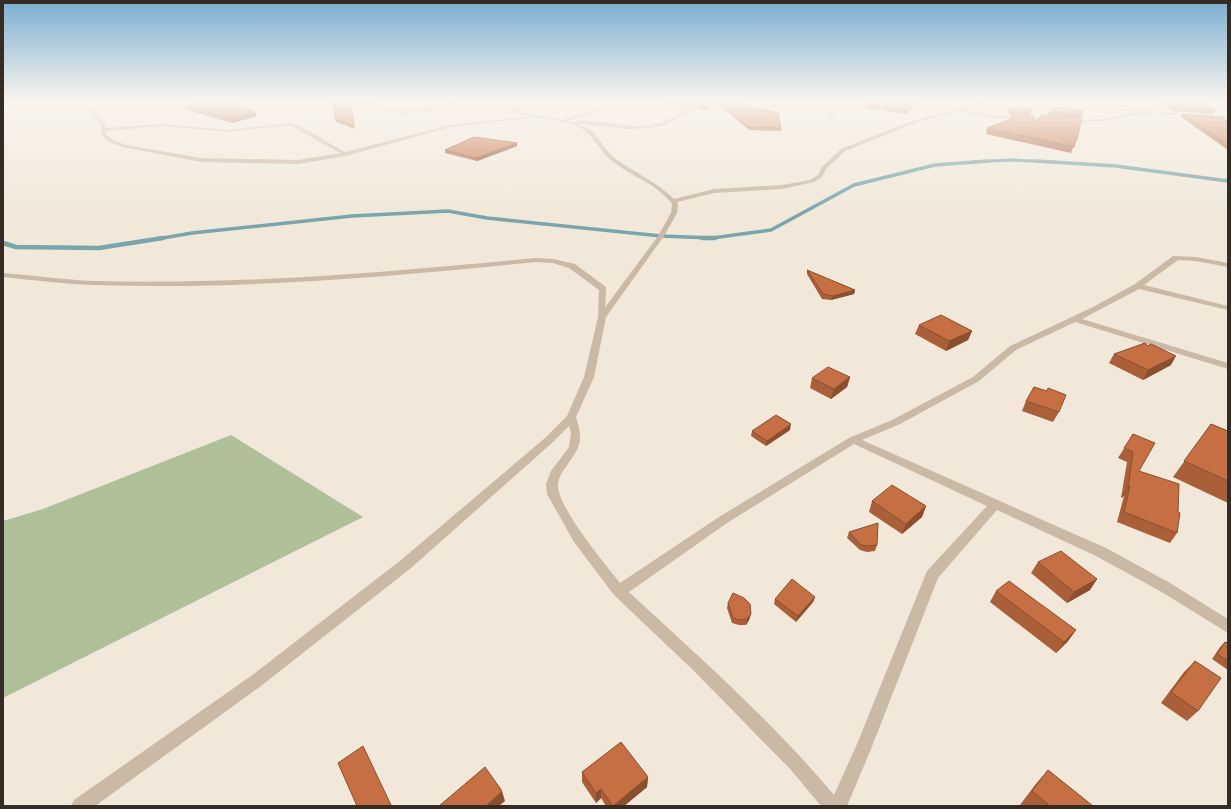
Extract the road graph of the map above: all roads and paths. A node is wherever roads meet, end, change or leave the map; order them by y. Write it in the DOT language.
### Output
graph roads {
  1 [pos="110,140"];
  2 [pos="319,140"];
  3 [pos="399,140"];
  4 [pos="595,140"];
  5 [pos="869,140"];
  6 [pos="346,154"];
  7 [pos="673,201"];
  8 [pos="1228,265"];
  9 [pos="3,275"];
  10 [pos="1138,286"];
  11 [pos="1228,308"];
  12 [pos="602,317"];
  13 [pos="1074,319"];
  14 [pos="1228,366"];
  15 [pos="571,417"];
  16 [pos="853,440"];
  17 [pos="995,505"];
  18 [pos="619,590"];
  19 [pos="1228,627"];
  20 [pos="80,806"];
  21 [pos="832,806"];
  22 [pos="838,806"];
  1 -- 6 [label="street"];
  2 -- 6 [label="street"];
  3 -- 6 [label="street"];
  4 -- 7 [label="street"];
  5 -- 7 [label="street"];
  7 -- 12 [label="street"];
  8 -- 10 [label="street"];
  9 -- 12 [label="street"];
  10 -- 11 [label="street"];
  10 -- 13 [label="street"];
  12 -- 15 [label="street"];
  13 -- 14 [label="street"];
  13 -- 16 [label="street"];
  15 -- 18 [label="street"];
  15 -- 20 [label="street"];
  16 -- 17 [label="street"];
  16 -- 18 [label="street"];
  17 -- 19 [label="street"];
  17 -- 22 [label="street"];
  18 -- 21 [label="street"];
}
